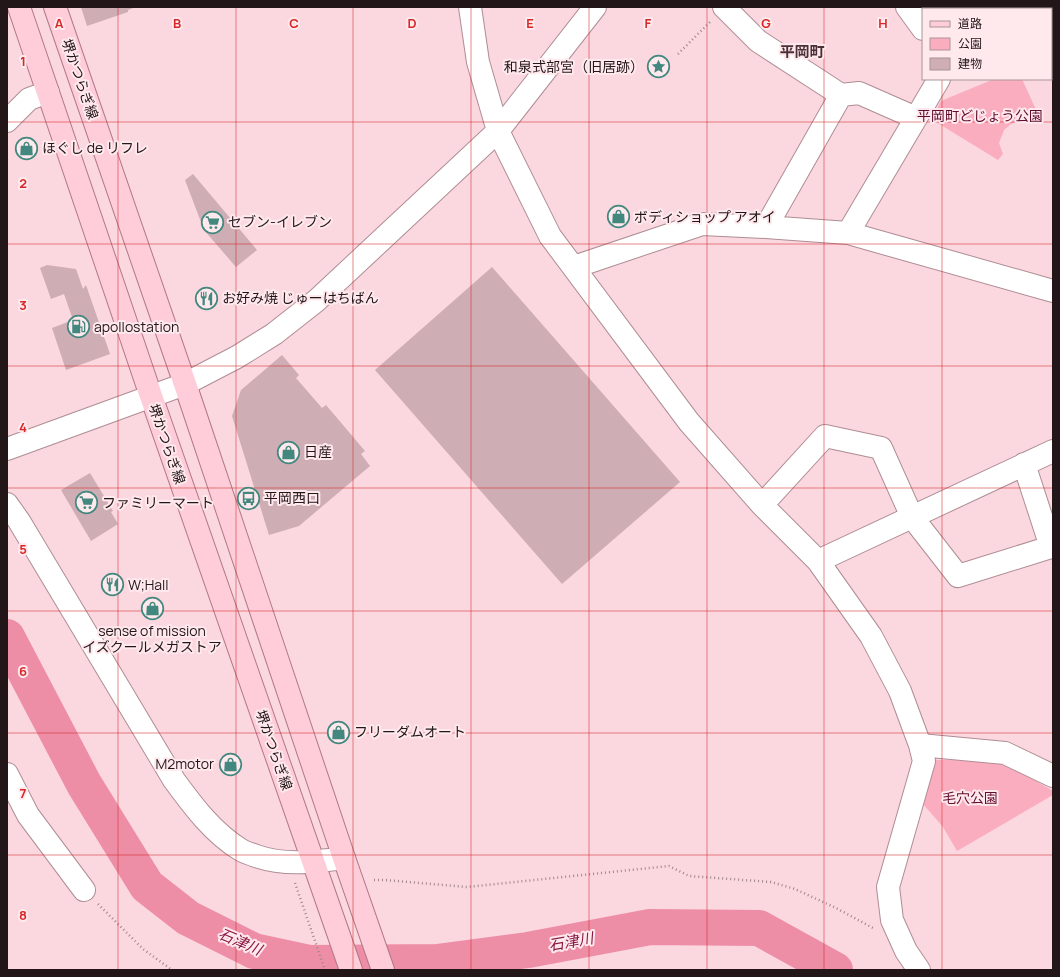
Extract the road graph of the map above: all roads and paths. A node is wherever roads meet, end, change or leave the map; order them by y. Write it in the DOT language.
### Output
graph roads {
  1 [pos="19,7"];
  2 [pos="55,7"];
  3 [pos="470,7"];
  4 [pos="595,7"];
  5 [pos="724,7"];
  6 [pos="907,7"];
  7 [pos="922,28"];
  8 [pos="678,54"];
  9 [pos="938,80"];
  10 [pos="48,92"];
  11 [pos="841,96"];
  12 [pos="916,118"];
  13 [pos="7,121"];
  14 [pos="498,131"];
  15 [pos="766,227"];
  16 [pos="848,233"];
  17 [pos="574,267"];
  18 [pos="1053,291"];
  19 [pos="185,384"];
  20 [pos="151,396"];
  21 [pos="7,449"];
  22 [pos="1053,451"];
  23 [pos="1024,464"];
  24 [pos="7,504"];
  25 [pos="762,505"];
  26 [pos="912,517"];
  27 [pos="818,561"];
  28 [pos="920,745"];
  29 [pos="7,774"];
  30 [pos="1053,776"];
  31 [pos="344,858"];
  32 [pos="316,870"];
  33 [pos="294,879"];
  34 [pos="352,881"];
  35 [pos="84,890"];
  36 [pos="876,934"];
  37 [pos="172,970"];
  38 [pos="325,970"];
  39 [pos="351,970"];
  40 [pos="383,970"];
  41 [pos="919,970"];
  1 -- 10 [label="main road, 堺かつらぎ線"];
  2 -- 19 [label="main road, 堺かつらぎ線"];
  3 -- 14 [label="street"];
  4 -- 14 [label="street"];
  5 -- 8 [label="path"];
  5 -- 11 [label="street"];
  6 -- 7 [label="street"];
  9 -- 12 [label="street"];
  10 -- 13 [label="street"];
  10 -- 20 [label="main road, 堺かつらぎ線"];
  11 -- 12 [label="street"];
  11 -- 15 [label="street"];
  12 -- 16 [label="street"];
  14 -- 17 [label="street"];
  14 -- 19 [label="street"];
  15 -- 16 [label="street"];
  15 -- 17 [label="street"];
  16 -- 18 [label="street"];
  17 -- 25 [label="street"];
  19 -- 20 [label="street"];
  19 -- 31 [label="main road, 堺かつらぎ線"];
  20 -- 21 [label="street"];
  20 -- 32 [label="main road, 堺かつらぎ線"];
  22 -- 23 [label="street"];
  23 -- 26 [label="street"];
  23 -- 26 [label="street"];
  24 -- 32 [label="street"];
  25 -- 26 [label="street"];
  25 -- 27 [label="street"];
  26 -- 27 [label="street"];
  27 -- 28 [label="street"];
  28 -- 30 [label="street"];
  28 -- 41 [label="street"];
  29 -- 35 [label="street"];
  31 -- 32 [label="street"];
  31 -- 34 [label="main road, 堺かつらぎ線"];
  32 -- 39 [label="main road, 堺かつらぎ線"];
  33 -- 38 [label="path"];
  34 -- 36 [label="path"];
  34 -- 40 [label="main road, 堺かつらぎ線"];
  35 -- 37 [label="path"];
}
